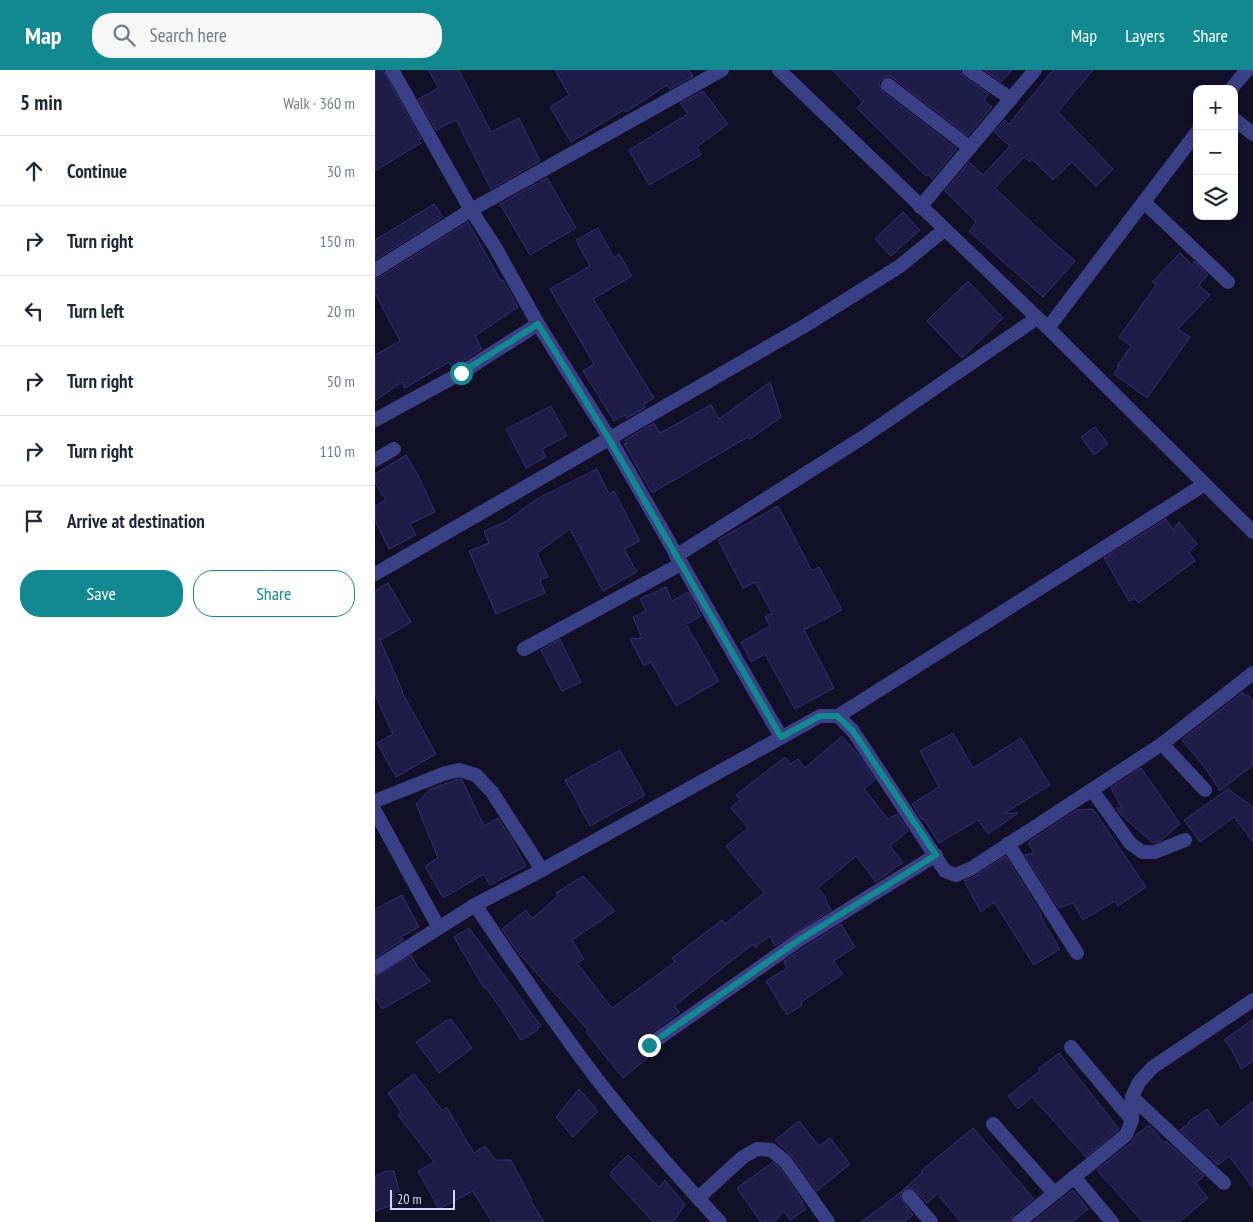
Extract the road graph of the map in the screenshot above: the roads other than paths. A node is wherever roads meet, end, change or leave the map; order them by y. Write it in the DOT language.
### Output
graph roads {
  1 [pos="392,70"];
  2 [pos="722,70"];
  3 [pos="779,70"];
  4 [pos="969,70"];
  5 [pos="1035,70"];
  6 [pos="1247,70"];
  7 [pos="888,85"];
  8 [pos="1234,85"];
  9 [pos="1011,99"];
  10 [pos="1238,122"];
  11 [pos="1253,134"];
  12 [pos="1193,137"];
  13 [pos="969,148"];
  14 [pos="1144,202"];
  15 [pos="920,207"];
  16 [pos="471,210"];
  17 [pos="944,230"];
  18 [pos="375,270"];
  19 [pos="1228,282"];
  20 [pos="1037,318"];
  21 [pos="538,324"];
  22 [pos="1048,328"];
  23 [pos="375,420"];
  24 [pos="609,439"];
  25 [pos="394,449"];
  26 [pos="375,460"];
  27 [pos="1205,484"];
  28 [pos="1253,532"];
  29 [pos="678,560"];
  30 [pos="375,574"];
  31 [pos="524,649"];
  32 [pos="1251,679"];
  33 [pos="837,716"];
  34 [pos="781,737"];
  35 [pos="1162,744"];
  36 [pos="1092,790"];
  37 [pos="1205,790"];
  38 [pos="375,802"];
  39 [pos="375,811"];
  40 [pos="1185,840"];
  41 [pos="1008,844"];
  42 [pos="936,855"];
  43 [pos="542,870"];
  44 [pos="475,905"];
  45 [pos="439,928"];
  46 [pos="1077,954"];
  47 [pos="375,968"];
  48 [pos="1253,1000"];
  49 [pos="649,1045"];
  50 [pos="1071,1047"];
  51 [pos="1132,1097"];
  52 [pos="1132,1120"];
  53 [pos="993,1124"];
  54 [pos="1074,1177"];
  55 [pos="1225,1183"];
  56 [pos="1054,1193"];
  57 [pos="909,1196"];
  58 [pos="698,1198"];
  59 [pos="720,1222"];
  60 [pos="828,1222"];
  61 [pos="931,1222"];
  62 [pos="1019,1222"];
  63 [pos="1112,1222"];
  1 -- 16 [label="street"];
  2 -- 16 [label="street"];
  3 -- 15 [label="street"];
  4 -- 9 [label="street"];
  5 -- 9 [label="street"];
  6 -- 8 [label="street"];
  7 -- 13 [label="street"];
  9 -- 13 [label="street"];
  10 -- 11 [label="street"];
  12 -- 14 [label="street"];
  13 -- 15 [label="street"];
  14 -- 19 [label="street"];
  14 -- 22 [label="street"];
  15 -- 17 [label="street"];
  16 -- 18 [label="street"];
  16 -- 21 [label="street"];
  17 -- 20 [label="street"];
  17 -- 24 [label="street"];
  20 -- 22 [label="street"];
  20 -- 29 [label="street"];
  21 -- 23 [label="street"];
  21 -- 24 [label="street"];
  22 -- 27 [label="street"];
  24 -- 29 [label="street"];
  24 -- 30 [label="street"];
  25 -- 26 [label="street"];
  27 -- 28 [label="street"];
  27 -- 33 [label="street"];
  29 -- 31 [label="street"];
  29 -- 34 [label="street"];
  32 -- 35 [label="street"];
  33 -- 34 [label="street"];
  33 -- 42 [label="street"];
  34 -- 43 [label="street"];
  35 -- 36 [label="street"];
  35 -- 37 [label="street"];
  36 -- 40 [label="street"];
  36 -- 41 [label="street"];
  38 -- 43 [label="street"];
  39 -- 45 [label="street"];
  41 -- 42 [label="street"];
  41 -- 46 [label="street"];
  42 -- 49 [label="street"];
  43 -- 44 [label="street"];
  44 -- 45 [label="street"];
  44 -- 58 [label="street"];
  45 -- 47 [label="street"];
  48 -- 51 [label="street"];
  50 -- 52 [label="street"];
  51 -- 52 [label="street"];
  51 -- 55 [label="street"];
  52 -- 54 [label="street"];
  53 -- 56 [label="street"];
  54 -- 56 [label="street"];
  54 -- 63 [label="street"];
  56 -- 62 [label="street"];
  57 -- 61 [label="street"];
  58 -- 59 [label="street"];
  58 -- 60 [label="street"];
}
